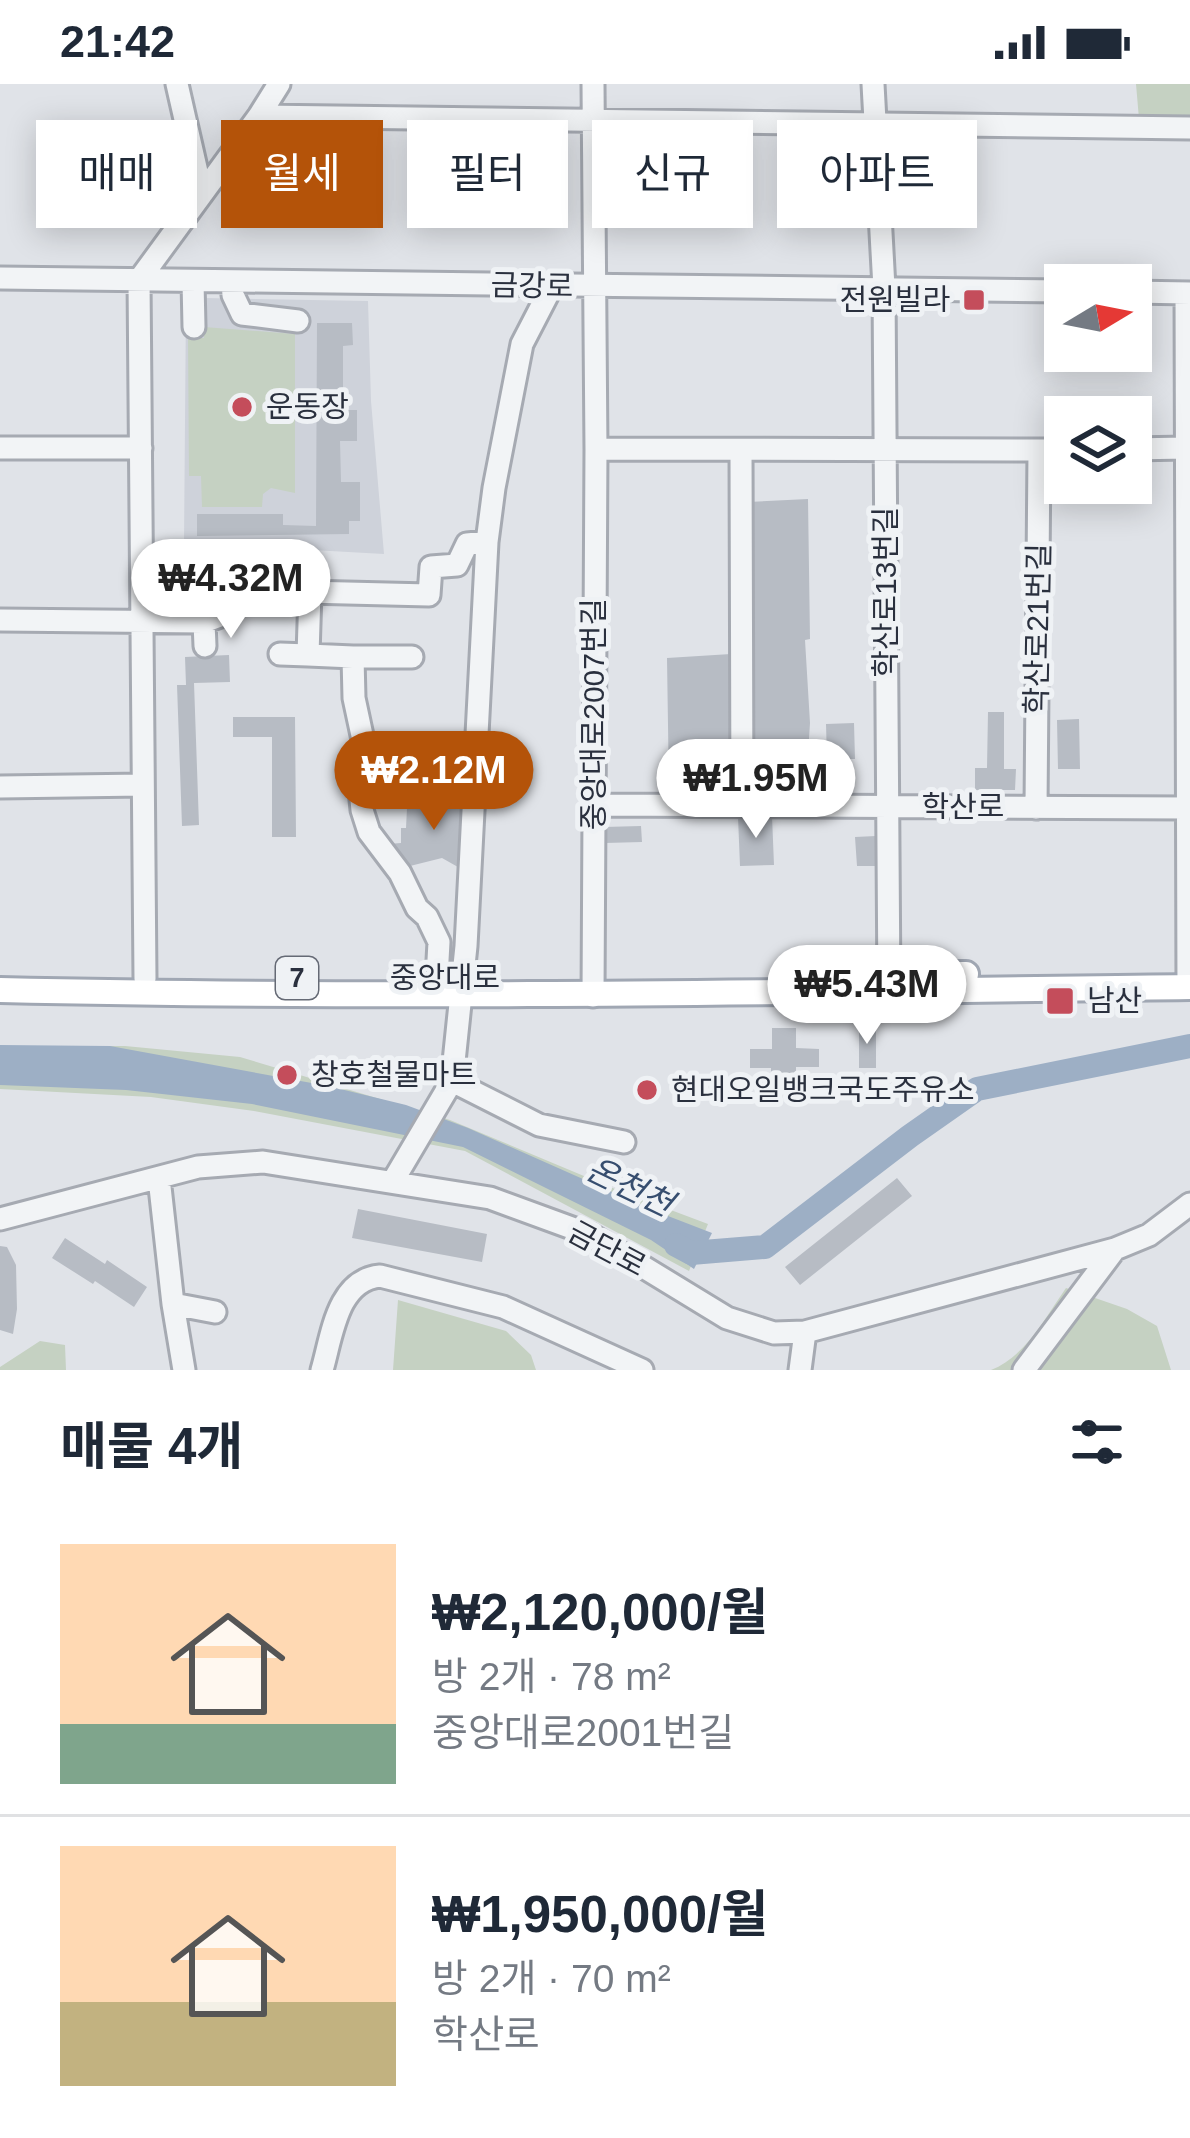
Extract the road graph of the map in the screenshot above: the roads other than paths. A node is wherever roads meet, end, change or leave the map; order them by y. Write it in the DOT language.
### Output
graph roads {
  1 [pos="176,84"];
  2 [pos="279,84"];
  3 [pos="593,84"];
  4 [pos="873,84"];
  5 [pos="259,116"];
  6 [pos="593,119"];
  7 [pos="875,120"];
  8 [pos="777,122"];
  9 [pos="977,125"];
  10 [pos="1190,128"];
  11 [pos="202,194"];
  12 [pos="881,228"];
  13 [pos="0,278"];
  14 [pos="140,280"];
  15 [pos="194,281"];
  16 [pos="232,281"];
  17 [pos="552,286"];
  18 [pos="593,286"];
  19 [pos="884,288"];
  20 [pos="1044,291"];
  21 [pos="1152,292"];
  22 [pos="1188,293"];
  23 [pos="298,321"];
  24 [pos="194,327"];
  25 [pos="0,448"];
  26 [pos="141,448"];
  27 [pos="1186,448"];
  28 [pos="596,449"];
  29 [pos="1152,449"];
  30 [pos="741,450"];
  31 [pos="885,450"];
  32 [pos="1040,451"];
  33 [pos="1044,451"];
  34 [pos="487,542"];
  35 [pos="310,592"];
  36 [pos="0,620"];
  37 [pos="142,622"];
  38 [pos="204,622"];
  39 [pos="1188,630"];
  40 [pos="206,646"];
  41 [pos="280,654"];
  42 [pos="308,655"];
  43 [pos="412,656"];
  44 [pos="353,657"];
  45 [pos="143,785"];
  46 [pos="0,787"];
  47 [pos="594,805"];
  48 [pos="742,806"];
  49 [pos="888,807"];
  50 [pos="1036,808"];
  51 [pos="1188,808"];
  52 [pos="0,976"];
  53 [pos="145,979"];
  54 [pos="1189,981"];
  55 [pos="453,983"];
  56 [pos="890,983"];
  57 [pos="593,987"];
  58 [pos="0,990"];
  59 [pos="452,1081"];
  60 [pos="624,1142"];
  61 [pos="159,1178"];
  62 [pos="393,1181"];
  63 [pos="1190,1204"];
  64 [pos="0,1219"];
  65 [pos="1115,1249"];
  66 [pos="173,1304"];
  67 [pos="215,1312"];
  68 [pos="805,1332"];
  69 [pos="184,1370"];
  70 [pos="322,1370"];
  71 [pos="642,1370"];
  72 [pos="800,1370"];
  73 [pos="1024,1370"];
  1 -- 11 [label="street"];
  2 -- 5 [label="street"];
  3 -- 6 [label="street, 중앙대로2007번길"];
  4 -- 7 [label="street, 학산로13번길"];
  5 -- 6 [label="street"];
  5 -- 11 [label="street"];
  6 -- 8 [label="street"];
  6 -- 18 [label="street, 중앙대로2007번길"];
  9 -- 10 [label="street"];
  11 -- 14 [label="street"];
  12 -- 19 [label="street, 학산로13번길"];
  13 -- 14 [label="street, 금강로"];
  14 -- 15 [label="street, 금강로"];
  14 -- 26 [label="street"];
  15 -- 16 [label="street, 금강로"];
  15 -- 24 [label="street"];
  16 -- 17 [label="street, 금강로"];
  16 -- 23 [label="street"];
  17 -- 18 [label="street, 금강로"];
  17 -- 34 [label="street"];
  18 -- 19 [label="street, 금강로"];
  18 -- 28 [label="street, 중앙대로2007번길"];
  19 -- 20 [label="street, 금강로"];
  19 -- 31 [label="street, 학산로13번길"];
  21 -- 22 [label="street"];
  22 -- 27 [label="street"];
  25 -- 26 [label="street"];
  26 -- 37 [label="street"];
  27 -- 29 [label="street"];
  27 -- 39 [label="street"];
  28 -- 30 [label="street"];
  28 -- 47 [label="street, 중앙대로2007번길"];
  30 -- 31 [label="street"];
  30 -- 48 [label="street"];
  31 -- 32 [label="street"];
  31 -- 49 [label="street, 학산로13번길"];
  32 -- 33 [label="street"];
  32 -- 50 [label="street, 학산로21번길"];
  34 -- 35 [label="street"];
  34 -- 55 [label="street"];
  35 -- 38 [label="street"];
  35 -- 42 [label="street"];
  36 -- 37 [label="street"];
  37 -- 38 [label="street"];
  37 -- 45 [label="street"];
  38 -- 40 [label="street"];
  39 -- 51 [label="street"];
  41 -- 42 [label="street"];
  42 -- 44 [label="street"];
  43 -- 44 [label="street"];
  44 -- 55 [label="street"];
  45 -- 46 [label="street"];
  45 -- 53 [label="street"];
  47 -- 48 [label="street, 학산로"];
  47 -- 57 [label="street, 중앙대로2007번길"];
  48 -- 49 [label="street, 학산로"];
  49 -- 50 [label="street, 학산로"];
  49 -- 56 [label="street"];
  50 -- 51 [label="street, 학산로"];
  51 -- 54 [label="street"];
  52 -- 53 [label="main road, 중앙대로 / 7"];
  53 -- 55 [label="main road, 중앙대로 / 7"];
  54 -- 56 [label="main road, 중앙대로 / 7"];
  55 -- 57 [label="main road, 중앙대로 / 7"];
  55 -- 58 [label="main road, 중앙대로 / 7"];
  55 -- 59 [label="street, 중앙대로"];
  56 -- 57 [label="main road, 중앙대로 / 7"];
  59 -- 60 [label="street"];
  59 -- 62 [label="street"];
  61 -- 62 [label="street, 금단로"];
  61 -- 64 [label="street, 금단로"];
  61 -- 66 [label="street"];
  62 -- 68 [label="street, 금단로"];
  63 -- 65 [label="street, 금단로"];
  65 -- 68 [label="street, 금단로"];
  65 -- 73 [label="street"];
  66 -- 67 [label="street"];
  66 -- 69 [label="street"];
  68 -- 72 [label="street"];
  70 -- 71 [label="street"];
}
